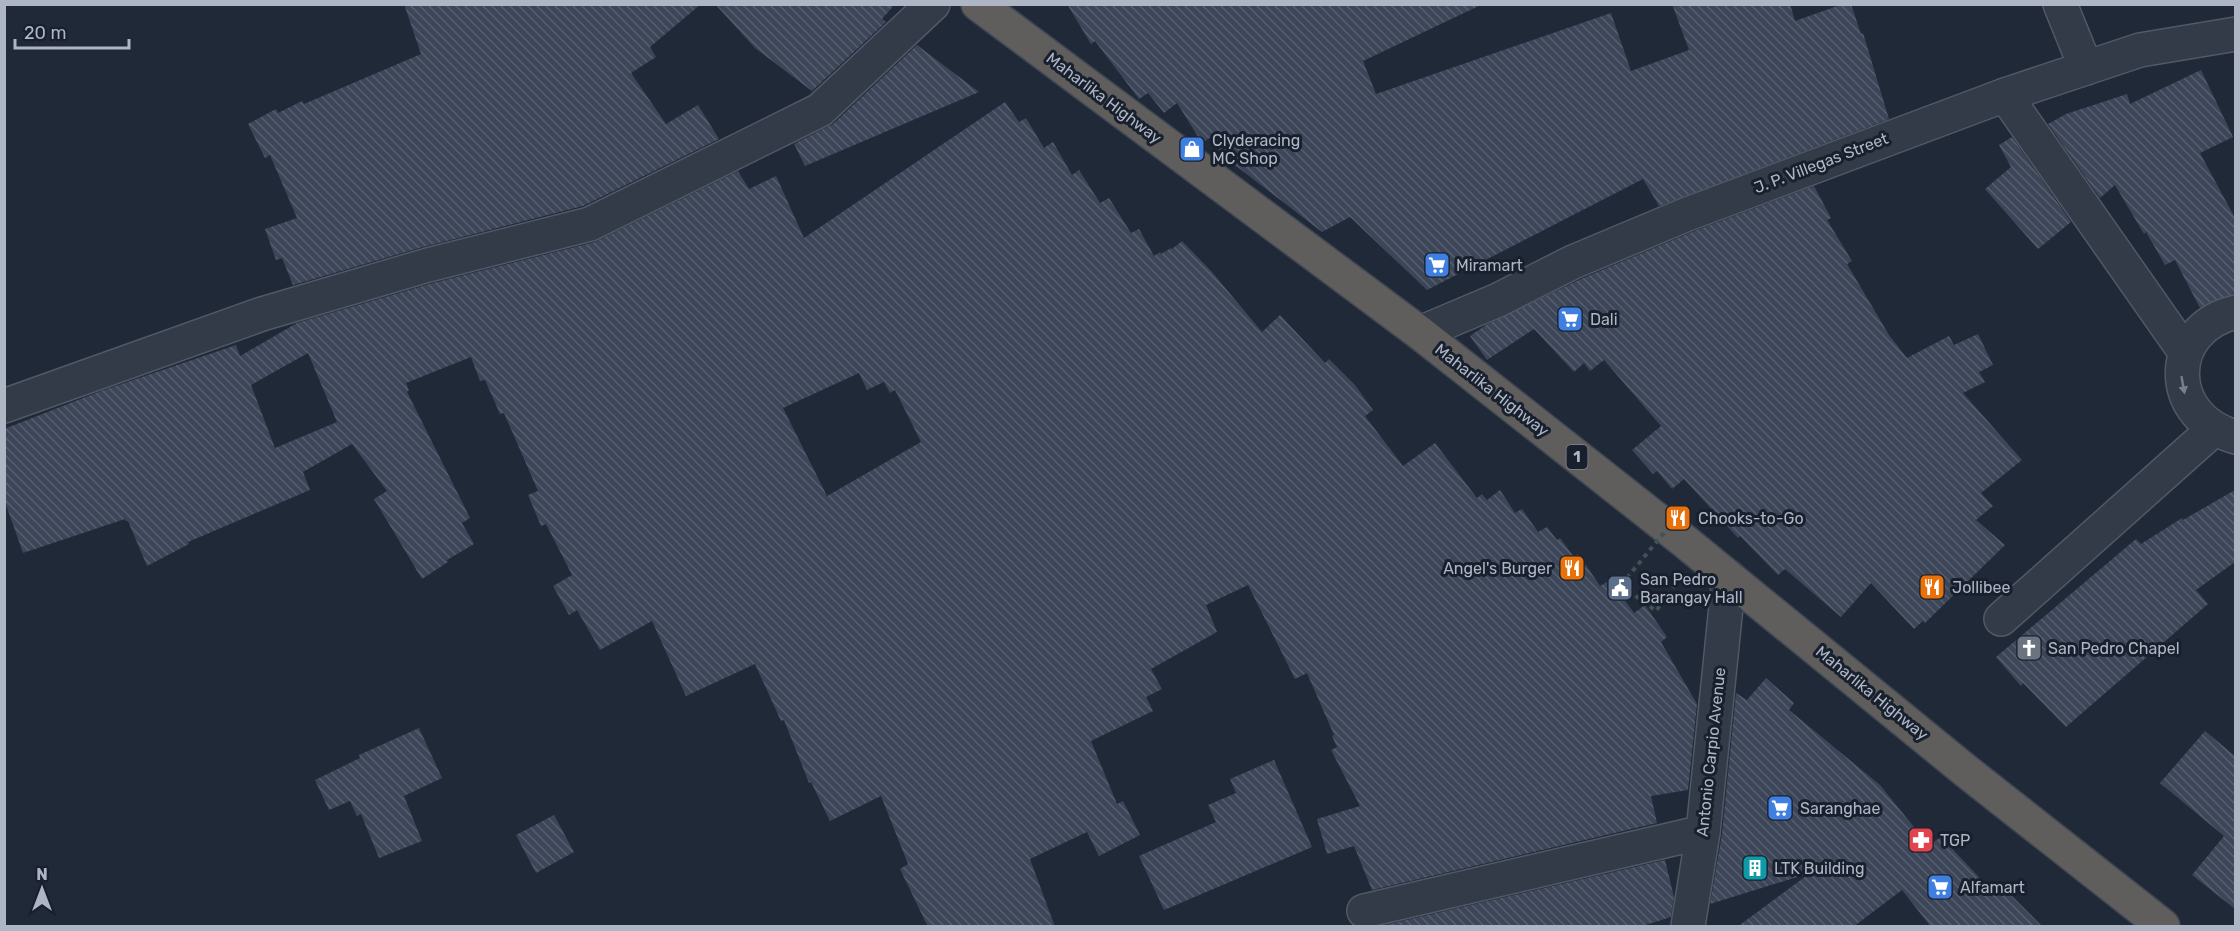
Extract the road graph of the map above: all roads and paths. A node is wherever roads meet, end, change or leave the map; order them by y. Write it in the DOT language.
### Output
graph roads {
  1 [pos="933,4"];
  2 [pos="978,4"];
  3 [pos="2060,4"];
  4 [pos="2235,34"];
  5 [pos="2086,68"];
  6 [pos="2005,95"];
  7 [pos="2235,312"];
  8 [pos="1420,333"];
  9 [pos="2185,352"];
  10 [pos="4,406"];
  11 [pos="2225,433"];
  12 [pos="1682,511"];
  13 [pos="1729,577"];
  14 [pos="1656,611"];
  15 [pos="2001,619"];
  16 [pos="1703,832"];
  17 [pos="1364,911"];
  18 [pos="1688,927"];
  19 [pos="2163,927"];
  1 -- 10 [label="street"];
  2 -- 8 [label="highway, Maharlika Highway / 1"];
  3 -- 5 [label="street"];
  4 -- 5 [label="street, J. P. Villegas Street"];
  5 -- 6 [label="street, J. P. Villegas Street"];
  6 -- 8 [label="street, J. P. Villegas Street"];
  6 -- 9 [label="street"];
  7 -- 9 [label="street"];
  8 -- 13 [label="highway, Maharlika Highway / 1"];
  9 -- 11 [label="street, one-way"];
  11 -- 15 [label="street"];
  12 -- 14 [label="path, bridge"];
  13 -- 16 [label="street, Antonio Carpio Avenue"];
  13 -- 19 [label="highway, Maharlika Highway / 1"];
  16 -- 17 [label="street"];
  16 -- 18 [label="street, Antonio Carpio Avenue"];
}
